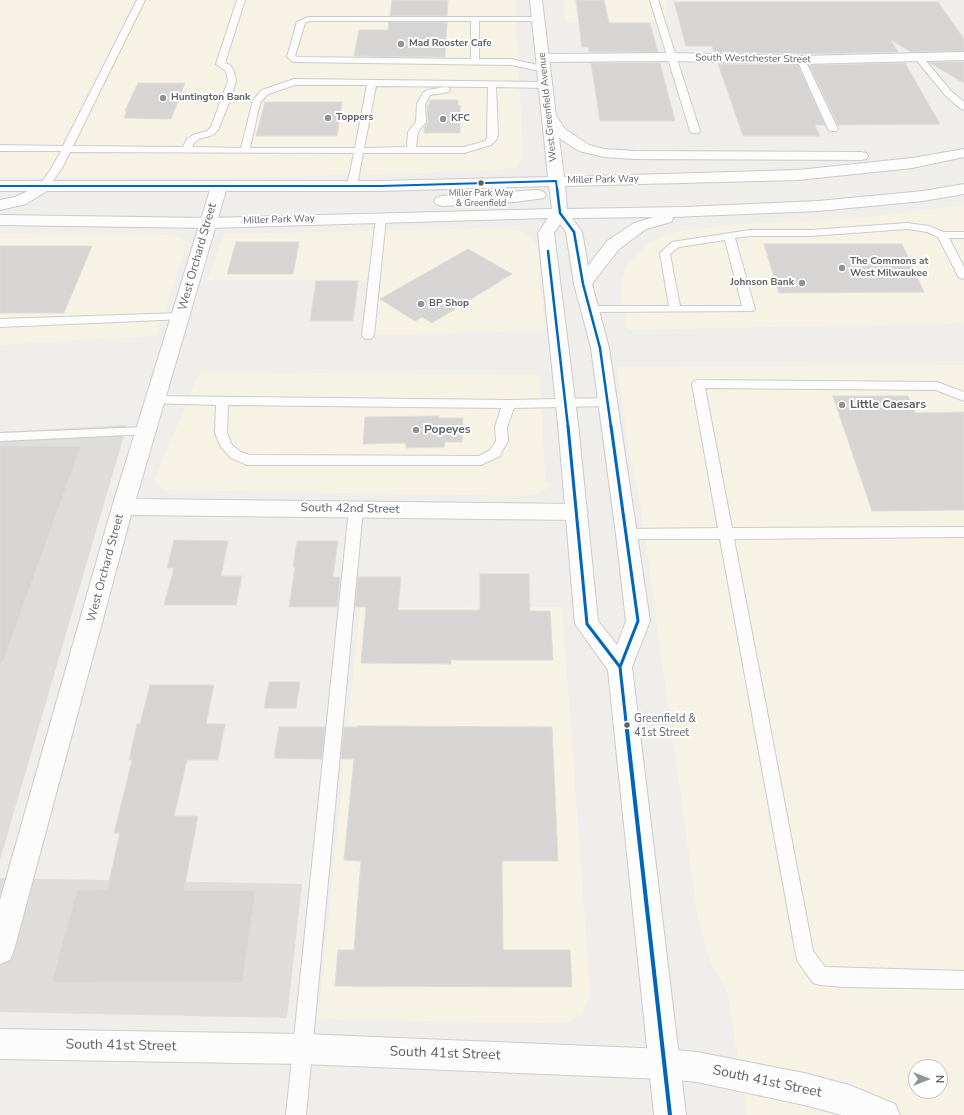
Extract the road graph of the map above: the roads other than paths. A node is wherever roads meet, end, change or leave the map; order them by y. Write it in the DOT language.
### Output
graph roads {
  1 [pos="141,0"];
  2 [pos="241,0"];
  3 [pos="536,0"];
  4 [pos="654,0"];
  5 [pos="537,19"];
  6 [pos="475,20"];
  7 [pos="964,56"];
  8 [pos="671,57"];
  9 [pos="918,57"];
  10 [pos="801,60"];
  11 [pos="475,62"];
  12 [pos="543,63"];
  13 [pos="372,83"];
  14 [pos="546,85"];
  15 [pos="492,87"];
  16 [pos="964,108"];
  17 [pos="550,117"];
  18 [pos="833,129"];
  19 [pos="695,131"];
  20 [pos="0,148"];
  21 [pos="66,149"];
  22 [pos="186,150"];
  23 [pos="245,150"];
  24 [pos="358,151"];
  25 [pos="411,151"];
  26 [pos="964,153"];
  27 [pos="556,181"];
  28 [pos="0,186"];
  29 [pos="44,186"];
  30 [pos="352,186"];
  31 [pos="219,187"];
  32 [pos="964,189"];
  33 [pos="0,205"];
  34 [pos="685,212"];
  35 [pos="560,213"];
  36 [pos="381,218"];
  37 [pos="0,220"];
  38 [pos="281,220"];
  39 [pos="209,223"];
  40 [pos="942,235"];
  41 [pos="964,235"];
  42 [pos="729,236"];
  43 [pos="964,276"];
  44 [pos="583,284"];
  45 [pos="590,309"];
  46 [pos="675,310"];
  47 [pos="181,317"];
  48 [pos="0,323"];
  49 [pos="368,335"];
  50 [pos="964,397"];
  51 [pos="155,400"];
  52 [pos="222,401"];
  53 [pos="608,402"];
  54 [pos="566,403"];
  55 [pos="509,404"];
  56 [pos="146,431"];
  57 [pos="0,437"];
  58 [pos="123,507"];
  59 [pos="356,509"];
  60 [pos="577,512"];
  61 [pos="964,532"];
  62 [pos="726,533"];
  63 [pos="627,534"];
  64 [pos="620,667"];
  65 [pos="0,950"];
  66 [pos="964,980"];
  67 [pos="0,1044"];
  68 [pos="303,1049"];
  69 [pos="664,1064"];
  70 [pos="296,1115"];
  71 [pos="670,1115"];
  72 [pos="884,1115"];
  1 -- 21 [label="lane"];
  2 -- 22 [label="lane"];
  3 -- 5 [label="main road, West Greenfield Avenue"];
  4 -- 8 [label="lane"];
  5 -- 6 [label="lane"];
  5 -- 12 [label="main road, West Greenfield Avenue"];
  6 -- 11 [label="lane"];
  6 -- 11 [label="lane"];
  7 -- 9 [label="main road, South Westchester Street"];
  8 -- 10 [label="main road, South Westchester Street"];
  8 -- 12 [label="main road, South Westchester Street"];
  8 -- 19 [label="lane"];
  9 -- 10 [label="main road, South Westchester Street"];
  9 -- 16 [label="lane"];
  10 -- 18 [label="lane"];
  11 -- 12 [label="lane"];
  12 -- 14 [label="main road, West Greenfield Avenue"];
  13 -- 15 [label="lane"];
  13 -- 23 [label="lane"];
  13 -- 24 [label="lane"];
  14 -- 15 [label="lane"];
  14 -- 17 [label="main road, West Greenfield Avenue"];
  15 -- 25 [label="lane"];
  15 -- 25 [label="lane"];
  17 -- 26 [label="main road"];
  17 -- 27 [label="main road, West Greenfield Avenue"];
  20 -- 21 [label="lane"];
  21 -- 22 [label="lane"];
  21 -- 29 [label="lane"];
  22 -- 23 [label="lane"];
  23 -- 24 [label="lane"];
  24 -- 25 [label="lane"];
  24 -- 30 [label="lane"];
  26 -- 27 [label="main road, Miller Park Way"];
  27 -- 30 [label="main road, Miller Park Way"];
  27 -- 35 [label="main road, West Greenfield Avenue"];
  27 -- 38 [label="main road"];
  28 -- 29 [label="main road, Miller Park Way"];
  29 -- 31 [label="main road, Miller Park Way"];
  29 -- 33 [label="main road"];
  30 -- 31 [label="main road, Miller Park Way"];
  31 -- 39 [label="main road, West Orchard Street"];
  32 -- 34 [label="main road, Miller Park Way"];
  34 -- 35 [label="main road, Miller Park Way"];
  34 -- 44 [label="main road"];
  35 -- 36 [label="main road, Miller Park Way"];
  35 -- 44 [label="main road, West Greenfield Avenue"];
  35 -- 54 [label="main road"];
  36 -- 38 [label="main road, Miller Park Way"];
  36 -- 49 [label="lane"];
  37 -- 39 [label="main road, Miller Park Way"];
  38 -- 39 [label="main road, Miller Park Way"];
  39 -- 47 [label="main road, West Orchard Street"];
  40 -- 41 [label="lane"];
  40 -- 42 [label="lane"];
  40 -- 43 [label="lane"];
  42 -- 46 [label="lane"];
  42 -- 46 [label="lane"];
  44 -- 45 [label="main road, West Greenfield Avenue"];
  45 -- 46 [label="lane"];
  45 -- 53 [label="main road, West Greenfield Avenue"];
  47 -- 48 [label="lane"];
  47 -- 51 [label="main road, West Orchard Street"];
  50 -- 62 [label="lane"];
  51 -- 52 [label="lane"];
  51 -- 56 [label="main road, West Orchard Street"];
  52 -- 55 [label="lane"];
  52 -- 55 [label="lane"];
  53 -- 54 [label="lane"];
  53 -- 63 [label="main road, West Greenfield Avenue"];
  54 -- 55 [label="lane"];
  54 -- 60 [label="main road"];
  56 -- 57 [label="lane"];
  56 -- 58 [label="main road, West Orchard Street"];
  58 -- 59 [label="main road, South 42nd Street"];
  58 -- 65 [label="main road, West Orchard Street"];
  59 -- 60 [label="main road, South 42nd Street"];
  59 -- 68 [label="lane"];
  60 -- 64 [label="main road"];
  61 -- 62 [label="lane"];
  62 -- 63 [label="lane"];
  62 -- 66 [label="lane"];
  63 -- 64 [label="main road, West Greenfield Avenue"];
  64 -- 69 [label="main road, West Greenfield Avenue"];
  67 -- 68 [label="main road, South 41st Street"];
  68 -- 69 [label="main road, South 41st Street"];
  68 -- 70 [label="lane"];
  69 -- 71 [label="main road, West Greenfield Avenue"];
  69 -- 72 [label="main road, South 41st Street"];
}
